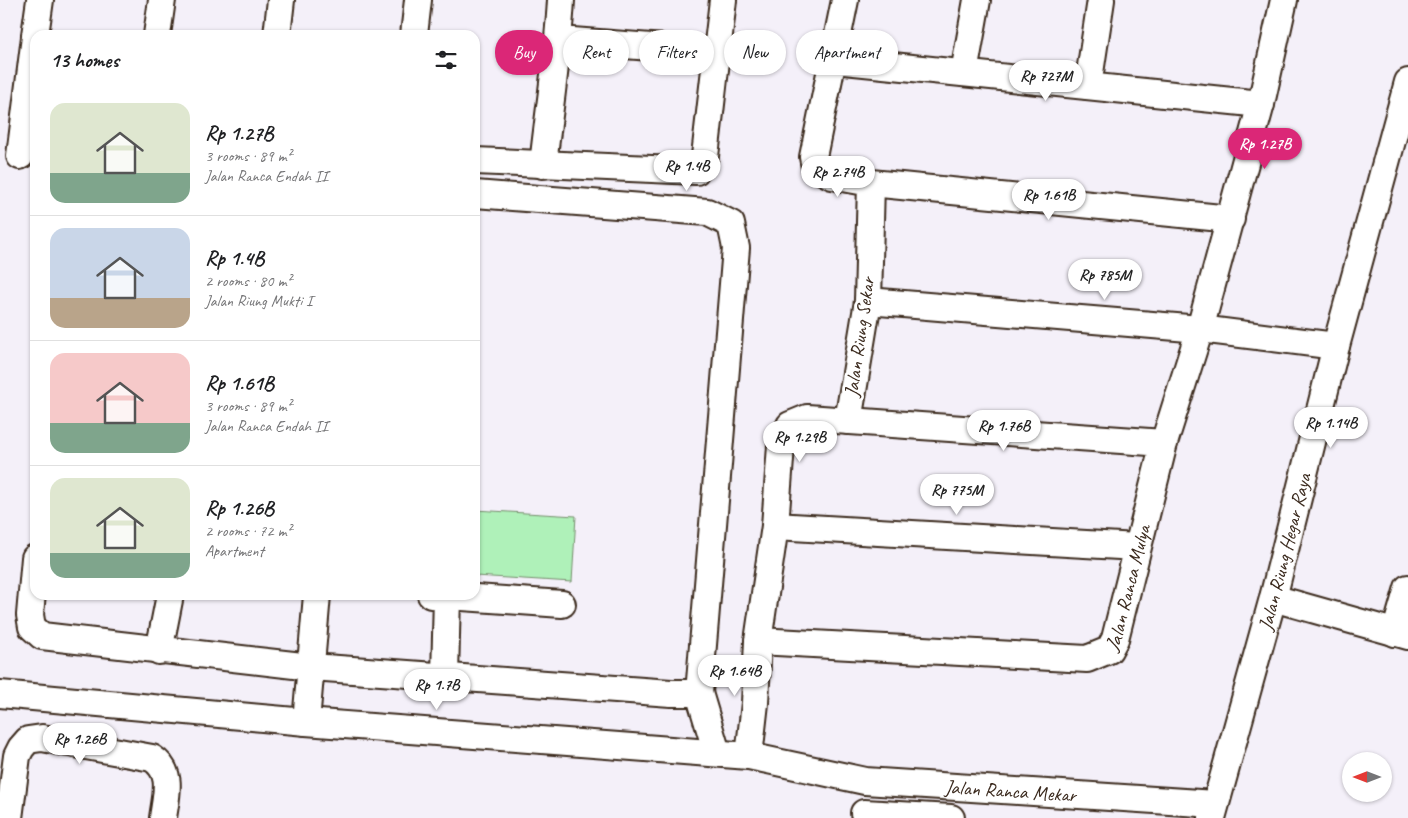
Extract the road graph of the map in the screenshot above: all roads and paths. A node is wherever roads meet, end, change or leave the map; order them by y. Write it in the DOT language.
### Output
graph roads {
  1 [pos="40,0"];
  2 [pos="162,0"];
  3 [pos="281,0"];
  4 [pos="418,0"];
  5 [pos="561,0"];
  6 [pos="723,0"];
  7 [pos="846,0"];
  8 [pos="977,0"];
  9 [pos="1101,0"];
  10 [pos="1284,0"];
  11 [pos="36,30"];
  12 [pos="158,30"];
  13 [pos="278,30"];
  14 [pos="415,30"];
  15 [pos="840,30"];
  16 [pos="559,40"];
  17 [pos="717,52"];
  18 [pos="898,66"];
  19 [pos="30,71"];
  20 [pos="964,73"];
  21 [pos="832,75"];
  22 [pos="1408,82"];
  23 [pos="1088,86"];
  24 [pos="1262,104"];
  25 [pos="18,156"];
  26 [pos="480,160"];
  27 [pos="543,165"];
  28 [pos="871,183"];
  29 [pos="480,194"];
  30 [pos="1230,218"];
  31 [pos="868,301"];
  32 [pos="1200,329"];
  33 [pos="1336,346"];
  34 [pos="848,420"];
  35 [pos="1164,443"];
  36 [pos="775,526"];
  37 [pos="1137,547"];
  38 [pos="1408,588"];
  39 [pos="1273,598"];
  40 [pos="480,599"];
  41 [pos="31,600"];
  42 [pos="169,600"];
  43 [pos="317,600"];
  44 [pos="439,600"];
  45 [pos="562,604"];
  46 [pos="1402,634"];
  47 [pos="758,641"];
  48 [pos="159,650"];
  49 [pos="311,667"];
  50 [pos="445,676"];
  51 [pos="699,693"];
  52 [pos="0,694"];
  53 [pos="306,722"];
  54 [pos="717,753"];
  55 [pos="749,756"];
  56 [pos="865,781"];
  57 [pos="1214,811"];
  58 [pos="864,815"];
  59 [pos="9,818"];
  60 [pos="163,818"];
  61 [pos="951,818"];
  1 -- 11 [label="street"];
  2 -- 12 [label="street"];
  3 -- 13 [label="street"];
  4 -- 14 [label="street"];
  5 -- 16 [label="street"];
  6 -- 17 [label="street"];
  7 -- 15 [label="street"];
  8 -- 20 [label="street"];
  9 -- 23 [label="street"];
  10 -- 24 [label="street, Jalan Ranca Mulya"];
  16 -- 17 [label="street"];
  16 -- 27 [label="street"];
  17 -- 27 [label="street"];
  18 -- 20 [label="street"];
  19 -- 25 [label="street"];
  20 -- 23 [label="street"];
  21 -- 28 [label="street"];
  22 -- 33 [label="street, Jalan Riung Hegar Raya"];
  23 -- 24 [label="street"];
  24 -- 30 [label="street, Jalan Ranca Mulya"];
  26 -- 27 [label="street"];
  28 -- 30 [label="street"];
  28 -- 31 [label="street, Jalan Riung Sekar"];
  29 -- 51 [label="street"];
  30 -- 32 [label="street, Jalan Ranca Mulya"];
  31 -- 32 [label="street"];
  31 -- 34 [label="street, Jalan Riung Sekar"];
  32 -- 33 [label="street"];
  32 -- 35 [label="street, Jalan Ranca Mulya"];
  33 -- 39 [label="street, Jalan Riung Hegar Raya"];
  34 -- 35 [label="street"];
  34 -- 36 [label="street"];
  35 -- 37 [label="street, Jalan Ranca Mulya"];
  36 -- 37 [label="street"];
  36 -- 47 [label="street"];
  37 -- 47 [label="street, Jalan Ranca Mulya"];
  38 -- 46 [label="street"];
  39 -- 46 [label="street"];
  39 -- 57 [label="street, Jalan Riung Hegar Raya"];
  40 -- 45 [label="street"];
  41 -- 48 [label="street"];
  42 -- 48 [label="street"];
  43 -- 49 [label="street"];
  44 -- 50 [label="street"];
  47 -- 55 [label="street"];
  48 -- 49 [label="street"];
  49 -- 50 [label="street"];
  49 -- 53 [label="street"];
  50 -- 51 [label="street"];
  51 -- 54 [label="street"];
  52 -- 53 [label="street, Jalan Ranca Mekar"];
  53 -- 54 [label="street, Jalan Ranca Mekar"];
  54 -- 55 [label="street, Jalan Ranca Mekar"];
  55 -- 56 [label="street, Jalan Ranca Mekar"];
  56 -- 57 [label="street, Jalan Ranca Mekar"];
  56 -- 58 [label="street"];
  58 -- 61 [label="street"];
  59 -- 60 [label="street"];
}
